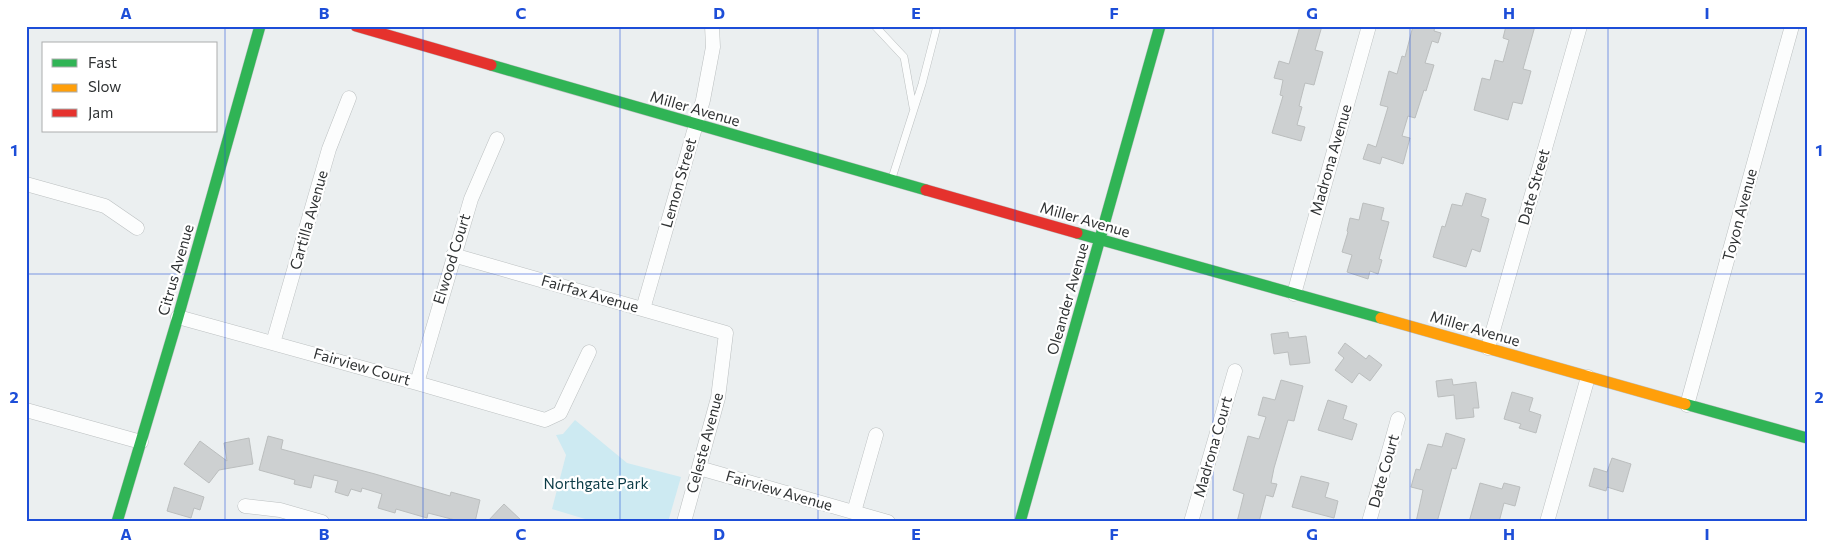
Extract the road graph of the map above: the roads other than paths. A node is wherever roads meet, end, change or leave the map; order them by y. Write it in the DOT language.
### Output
graph roads {
  1 [pos="260,26"];
  2 [pos="356,26"];
  3 [pos="712,26"];
  4 [pos="875,26"];
  5 [pos="937,26"];
  6 [pos="1160,26"];
  7 [pos="1369,26"];
  8 [pos="1580,26"];
  9 [pos="1792,26"];
  10 [pos="349,98"];
  11 [pos="914,110"];
  12 [pos="696,125"];
  13 [pos="497,139"];
  14 [pos="891,181"];
  15 [pos="26,184"];
  16 [pos="137,228"];
  17 [pos="1100,240"];
  18 [pos="453,255"];
  19 [pos="1294,294"];
  20 [pos="643,308"];
  21 [pos="178,317"];
  22 [pos="726,333"];
  23 [pos="273,343"];
  24 [pos="1488,348"];
  25 [pos="589,352"];
  26 [pos="1235,372"];
  27 [pos="1588,377"];
  28 [pos="417,383"];
  29 [pos="1688,405"];
  30 [pos="26,410"];
  31 [pos="1398,419"];
  32 [pos="876,435"];
  33 [pos="1807,438"];
  34 [pos="141,442"];
  35 [pos="699,468"];
  36 [pos="245,506"];
  37 [pos="854,512"];
  38 [pos="117,522"];
  39 [pos="322,522"];
  40 [pos="684,522"];
  41 [pos="888,522"];
  42 [pos="1020,522"];
  43 [pos="1191,522"];
  44 [pos="1369,522"];
  45 [pos="1547,522"];
  1 -- 21 [label="street, Citrus Avenue"];
  2 -- 12 [label="street, Miller Avenue"];
  3 -- 12 [label="street, Lemon Street"];
  4 -- 11 [label="lane"];
  5 -- 11 [label="lane"];
  6 -- 17 [label="street, Oleander Avenue"];
  7 -- 19 [label="street, Madrona Avenue"];
  8 -- 24 [label="street, Date Street"];
  9 -- 29 [label="street, Toyon Avenue"];
  10 -- 23 [label="street, Cartilla Avenue"];
  11 -- 14 [label="lane"];
  12 -- 14 [label="street, Miller Avenue"];
  12 -- 20 [label="street, Lemon Street"];
  13 -- 18 [label="street, Elwood Court"];
  14 -- 17 [label="street, Miller Avenue"];
  15 -- 16 [label="street"];
  17 -- 19 [label="street, Miller Avenue"];
  17 -- 42 [label="street, Oleander Avenue"];
  18 -- 20 [label="street, Fairfax Avenue"];
  18 -- 28 [label="street, Elwood Court"];
  19 -- 24 [label="street, Miller Avenue"];
  20 -- 22 [label="street, Fairfax Avenue"];
  21 -- 23 [label="street, Fairview Court"];
  21 -- 34 [label="street, Citrus Avenue"];
  22 -- 35 [label="street, Celeste Avenue"];
  23 -- 28 [label="street, Fairview Court"];
  24 -- 27 [label="street, Miller Avenue"];
  25 -- 28 [label="street, Fairview Court"];
  26 -- 43 [label="street, Madrona Court"];
  27 -- 29 [label="street, Miller Avenue"];
  27 -- 45 [label="street"];
  29 -- 33 [label="street, Miller Avenue"];
  30 -- 34 [label="street"];
  31 -- 44 [label="street, Date Court"];
  32 -- 37 [label="street"];
  34 -- 38 [label="street, Citrus Avenue"];
  35 -- 37 [label="street, Fairview Avenue"];
  35 -- 40 [label="street, Celeste Avenue"];
  36 -- 39 [label="street"];
  37 -- 41 [label="street, Fairview Avenue"];
}
